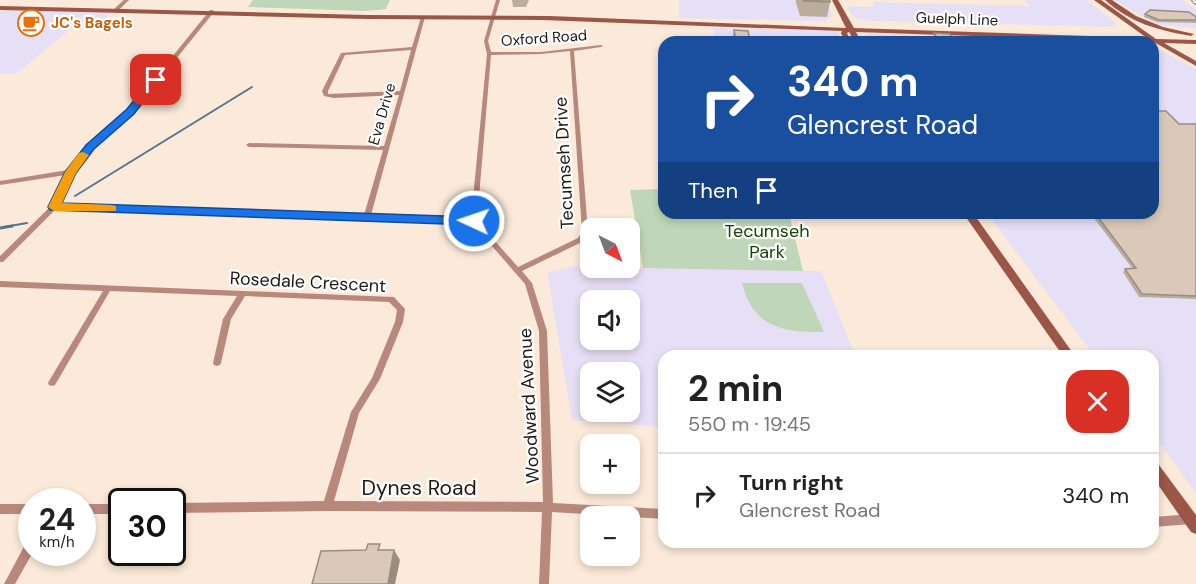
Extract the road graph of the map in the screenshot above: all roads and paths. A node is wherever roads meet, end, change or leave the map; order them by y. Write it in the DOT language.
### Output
graph roads {
  1 [pos="127,0"];
  2 [pos="498,0"];
  3 [pos="836,0"];
  4 [pos="1097,0"];
  5 [pos="1108,0"];
  6 [pos="0,6"];
  7 [pos="117,9"];
  8 [pos="212,11"];
  9 [pos="1120,17"];
  10 [pos="423,18"];
  11 [pos="491,18"];
  12 [pos="1135,18"];
  13 [pos="848,27"];
  14 [pos="1122,28"];
  15 [pos="1144,33"];
  16 [pos="1194,34"];
  17 [pos="845,36"];
  18 [pos="854,36"];
  19 [pos="1046,36"];
  20 [pos="1150,36"];
  21 [pos="1152,36"];
  22 [pos="1159,38"];
  23 [pos="1159,39"];
  24 [pos="1167,40"];
  25 [pos="1159,42"];
  26 [pos="1196,42"];
  27 [pos="601,46"];
  28 [pos="415,48"];
  29 [pos="573,50"];
  30 [pos="489,54"];
  31 [pos="1196,57"];
  32 [pos="1196,64"];
  33 [pos="400,93"];
  34 [pos="249,145"];
  35 [pos="385,147"];
  36 [pos="70,172"];
  37 [pos="0,183"];
  38 [pos="54,207"];
  39 [pos="367,218"];
  40 [pos="972,219"];
  41 [pos="474,221"];
  42 [pos="0,260"];
  43 [pos="517,270"];
  44 [pos="0,284"];
  45 [pos="108,288"];
  46 [pos="243,293"];
  47 [pos="1066,350"];
  48 [pos="217,363"];
  49 [pos="52,383"];
  50 [pos="1159,476"];
  51 [pos="328,506"];
  52 [pos="548,507"];
  53 [pos="186,508"];
  54 [pos="0,509"];
  55 [pos="18,509"];
  56 [pos="658,514"];
  57 [pos="1159,522"];
  58 [pos="1193,523"];
  59 [pos="19,566"];
  60 [pos="9,584"];
  61 [pos="544,584"];
  1 -- 7 [label="street"];
  2 -- 11 [label="street"];
  3 -- 13 [label="main road"];
  4 -- 9 [label="main road"];
  5 -- 12 [label="main road"];
  6 -- 7 [label="main road, Guelph Line"];
  7 -- 8 [label="main road, Guelph Line"];
  8 -- 10 [label="main road, Guelph Line"];
  8 -- 36 [label="street"];
  9 -- 14 [label="main road"];
  9 -- 15 [label="main road"];
  10 -- 11 [label="main road, Guelph Line"];
  10 -- 28 [label="street, Eva Drive"];
  11 -- 13 [label="main road, Guelph Line"];
  11 -- 30 [label="street"];
  12 -- 16 [label="main road"];
  12 -- 21 [label="main road"];
  13 -- 15 [label="main road, Guelph Line"];
  13 -- 17 [label="main road"];
  13 -- 18 [label="main road"];
  13 -- 19 [label="main road, Guelph Line"];
  15 -- 20 [label="main road"];
  16 -- 22 [label="main road, Guelph Line"];
  23 -- 24 [label="main road, Guelph Line"];
  24 -- 26 [label="main road, Guelph Line"];
  24 -- 31 [label="main road"];
  25 -- 32 [label="main road"];
  27 -- 29 [label="street, Oxford Road"];
  28 -- 33 [label="street, Eva Drive"];
  28 -- 33 [label="street"];
  29 -- 30 [label="street, Oxford Road"];
  29 -- 43 [label="street, Tecumseh Drive"];
  30 -- 41 [label="street"];
  33 -- 35 [label="street, Eva Drive"];
  34 -- 35 [label="street"];
  35 -- 39 [label="street, Eva Drive"];
  36 -- 37 [label="street"];
  36 -- 38 [label="street"];
  38 -- 39 [label="street"];
  38 -- 42 [label="street"];
  39 -- 41 [label="street"];
  40 -- 47 [label="main road"];
  41 -- 43 [label="street, Woodward Avenue"];
  43 -- 52 [label="street, Woodward Avenue"];
  44 -- 45 [label="street, Rosedale Crescent"];
  45 -- 46 [label="street, Rosedale Crescent"];
  45 -- 49 [label="street"];
  46 -- 48 [label="street"];
  46 -- 51 [label="street, Rosedale Crescent"];
  50 -- 58 [label="main road"];
  51 -- 52 [label="street, Dynes Road"];
  51 -- 53 [label="street, Dynes Road"];
  52 -- 56 [label="street, Dynes Road"];
  52 -- 61 [label="street, Woodward Avenue"];
  54 -- 55 [label="street"];
  57 -- 58 [label="street"];
  59 -- 60 [label="street"];
}
